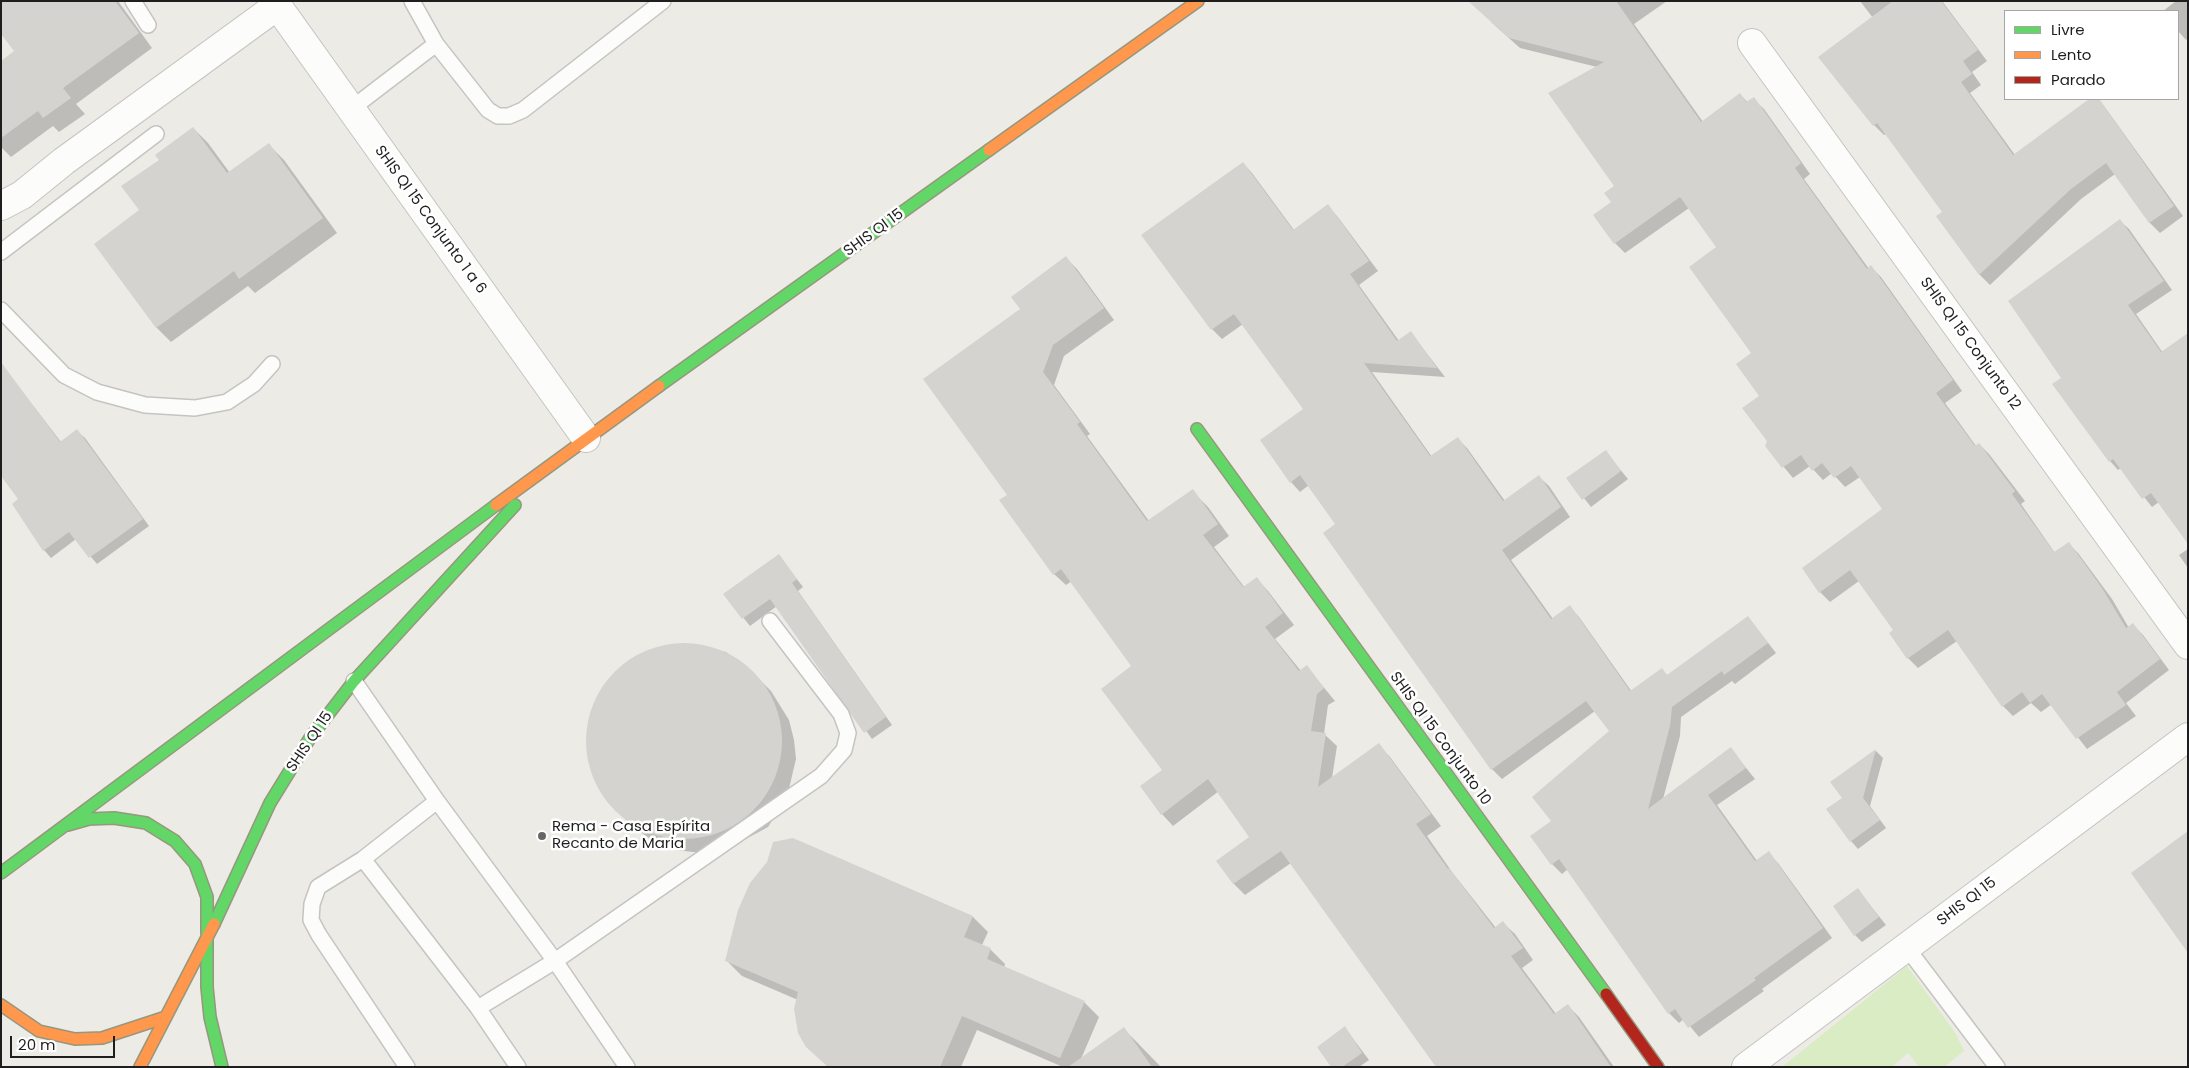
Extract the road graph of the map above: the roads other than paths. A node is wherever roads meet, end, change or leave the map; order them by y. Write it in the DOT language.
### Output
graph roads {
  1 [pos="133,1"];
  2 [pos="412,1"];
  3 [pos="663,1"];
  4 [pos="1198,1"];
  5 [pos="276,4"];
  6 [pos="148,25"];
  7 [pos="1752,43"];
  8 [pos="436,44"];
  9 [pos="351,110"];
  10 [pos="156,134"];
  11 [pos="1,206"];
  12 [pos="1,252"];
  13 [pos="1,310"];
  14 [pos="272,364"];
  15 [pos="1197,429"];
  16 [pos="586,438"];
  17 [pos="550,465"];
  18 [pos="770,621"];
  19 [pos="2188,645"];
  20 [pos="354,681"];
  21 [pos="2188,737"];
  22 [pos="437,801"];
  23 [pos="61,827"];
  24 [pos="363,859"];
  25 [pos="1,873"];
  26 [pos="206,939"];
  27 [pos="1907,948"];
  28 [pos="555,962"];
  29 [pos="1,1005"];
  30 [pos="478,1008"];
  31 [pos="166,1017"];
  32 [pos="140,1067"];
  33 [pos="222,1067"];
  34 [pos="407,1067"];
  35 [pos="518,1067"];
  36 [pos="627,1067"];
  37 [pos="1658,1067"];
  38 [pos="1746,1067"];
  39 [pos="1997,1067"];
  1 -- 6 [label="lane"];
  2 -- 8 [label="lane"];
  3 -- 8 [label="lane"];
  4 -- 16 [label="street, SHIS QI 15"];
  5 -- 9 [label="street, SHIS QI 15 Conjunto 1 a 6"];
  5 -- 11 [label="street"];
  7 -- 19 [label="street, SHIS QI 15 Conjunto 12"];
  8 -- 9 [label="lane"];
  9 -- 16 [label="street, SHIS QI 15 Conjunto 1 a 6"];
  10 -- 12 [label="lane"];
  13 -- 14 [label="lane"];
  15 -- 37 [label="street, SHIS QI 15 Conjunto 10"];
  16 -- 17 [label="street, SHIS QI 15"];
  17 -- 20 [label="street, SHIS QI 15"];
  17 -- 23 [label="street, SHIS QI 15"];
  18 -- 28 [label="lane"];
  20 -- 22 [label="lane"];
  20 -- 26 [label="street, SHIS QI 15"];
  21 -- 27 [label="street, SHIS QI 15"];
  22 -- 24 [label="lane"];
  22 -- 28 [label="lane"];
  23 -- 25 [label="street, SHIS QI 15"];
  23 -- 26 [label="street"];
  24 -- 30 [label="lane"];
  24 -- 34 [label="lane"];
  26 -- 31 [label="street, SHIS QI 15"];
  26 -- 33 [label="street"];
  27 -- 38 [label="street, SHIS QI 15"];
  27 -- 39 [label="lane"];
  28 -- 30 [label="lane"];
  28 -- 36 [label="lane"];
  29 -- 31 [label="street"];
  30 -- 35 [label="lane"];
  31 -- 32 [label="street, SHIS QI 15"];
}
